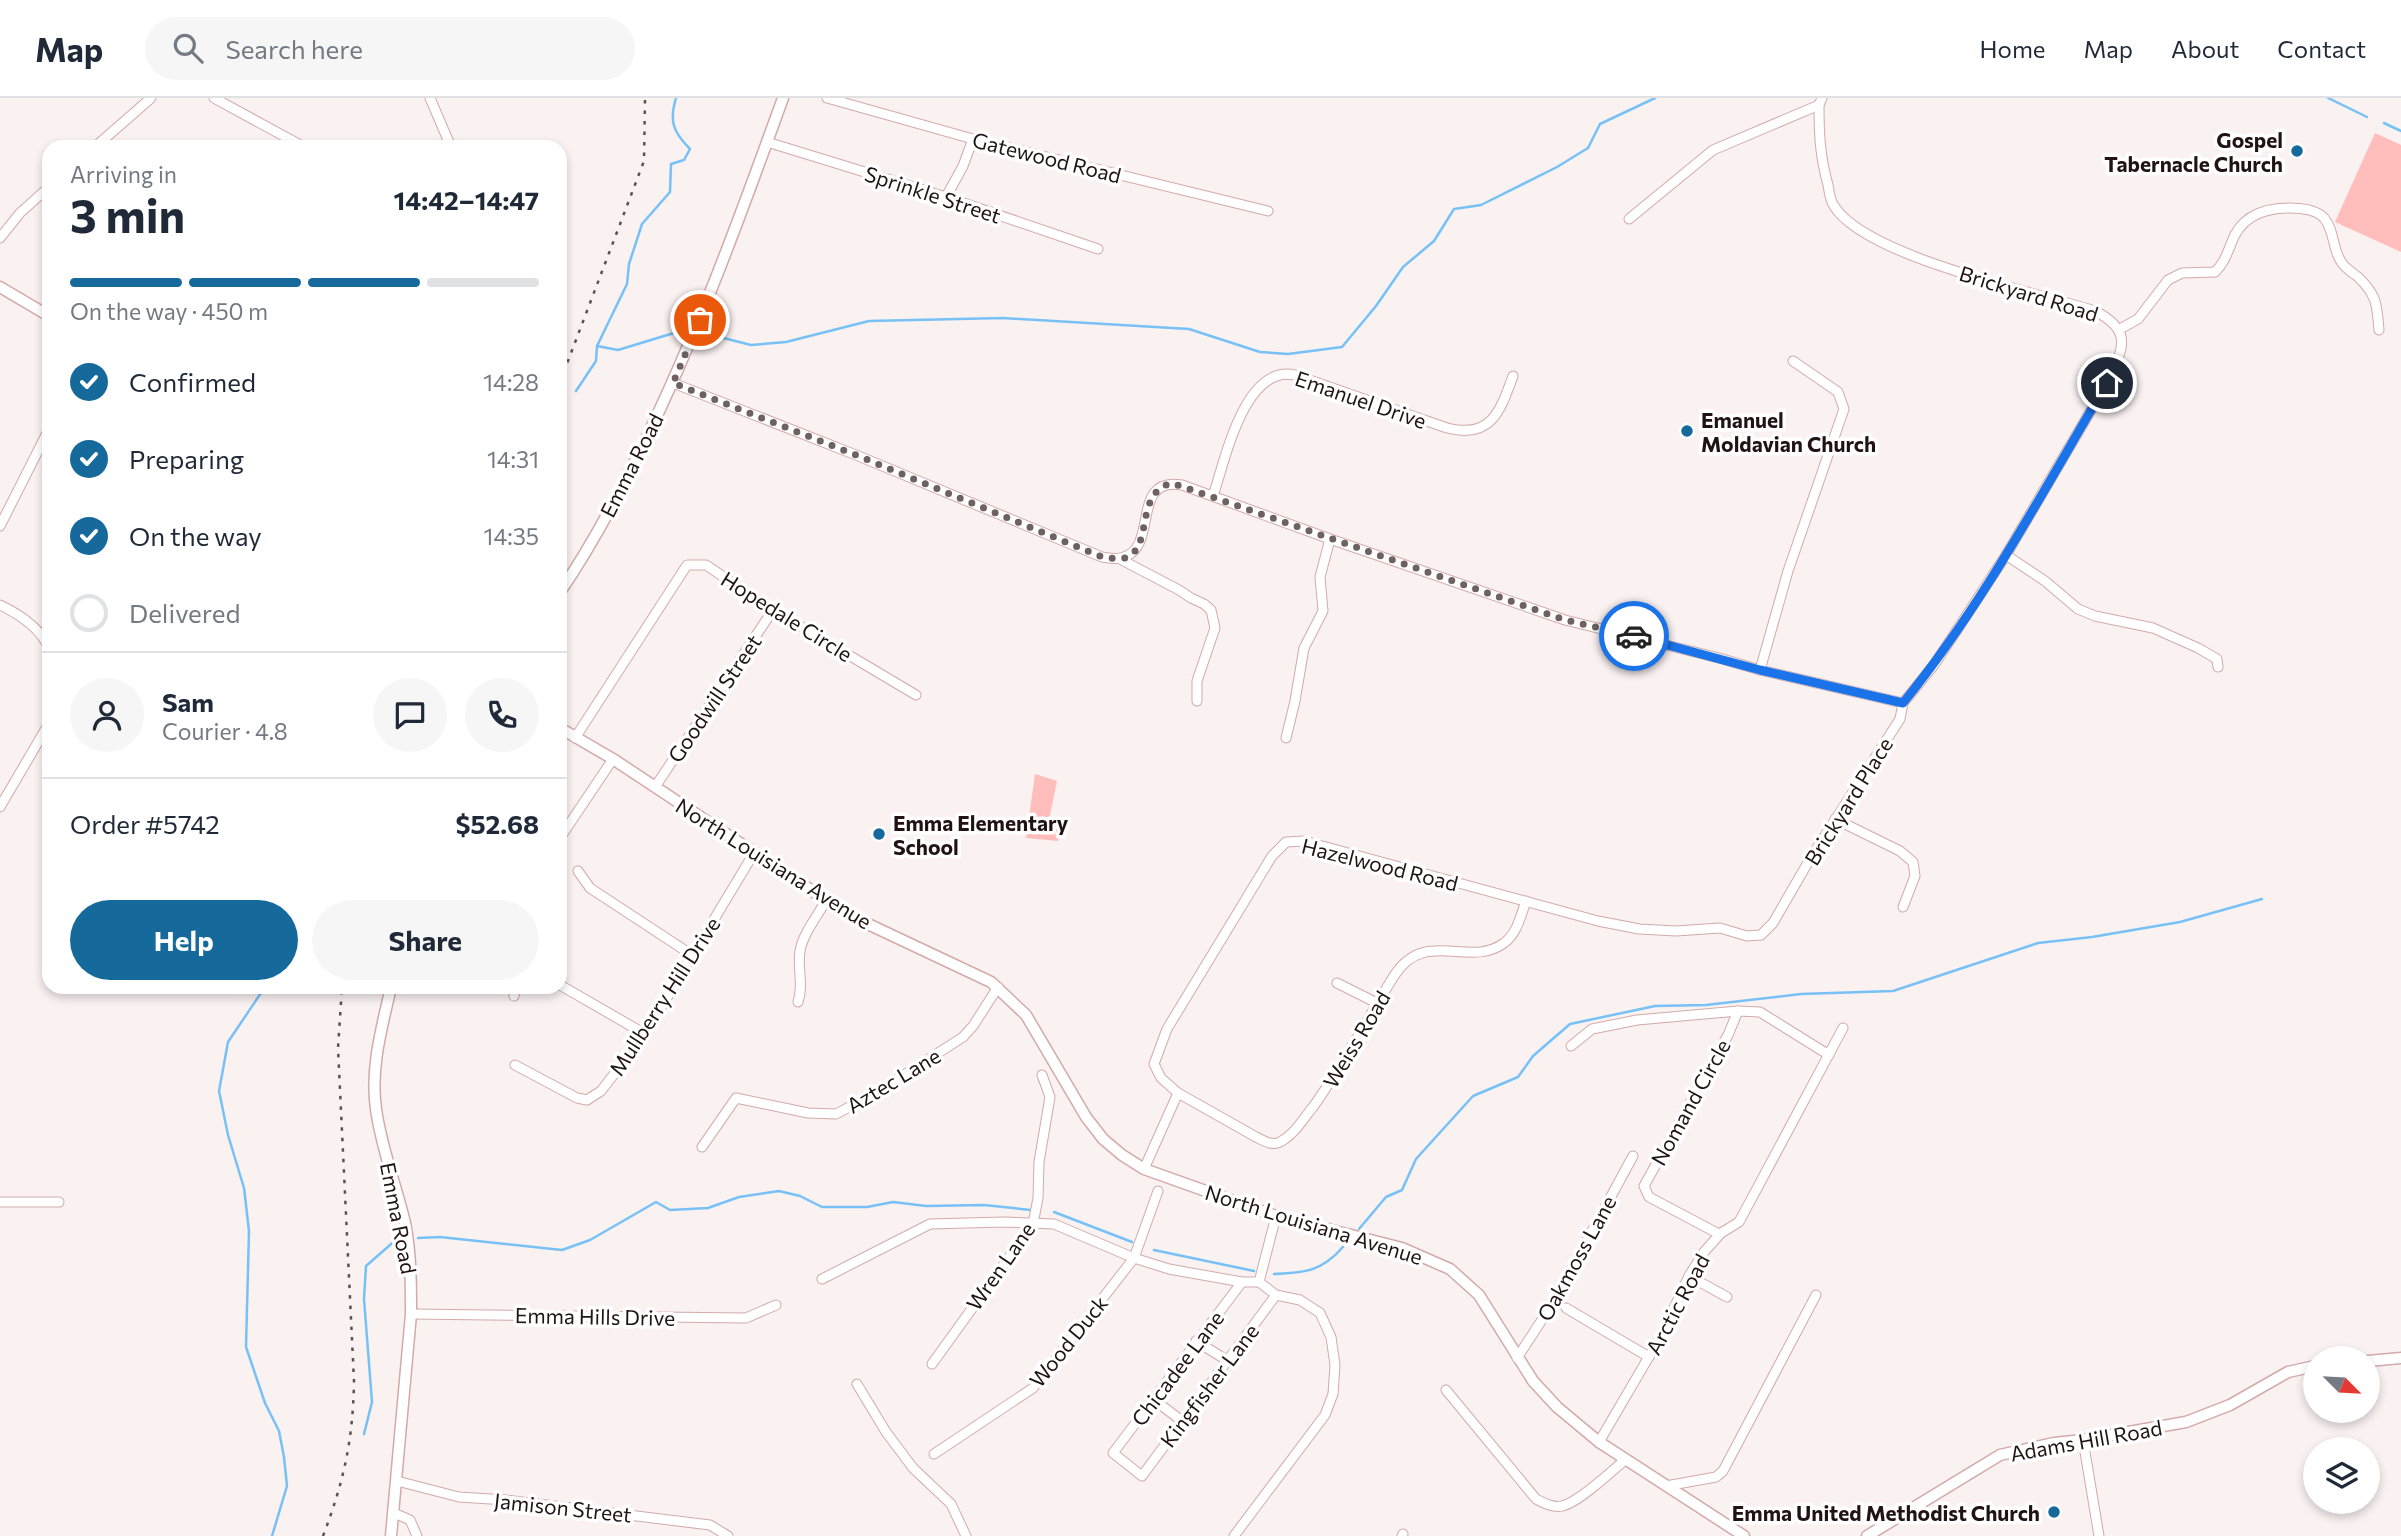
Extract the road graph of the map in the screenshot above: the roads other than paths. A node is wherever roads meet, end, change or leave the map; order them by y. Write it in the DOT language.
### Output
graph roads {
  1 [pos="151,98"];
  2 [pos="214,98"];
  3 [pos="430,98"];
  4 [pos="783,98"];
  5 [pos="827,98"];
  6 [pos="1820,102"];
  7 [pos="973,139"];
  8 [pos="103,140"];
  9 [pos="291,140"];
  10 [pos="449,140"];
  11 [pos="767,142"];
  12 [pos="42,193"];
  13 [pos="946,197"];
  14 [pos="1268,211"];
  15 [pos="1629,219"];
  16 [pos="0,238"];
  17 [pos="1098,248"];
  18 [pos="0,287"];
  19 [pos="42,312"];
  20 [pos="2120,329"];
  21 [pos="2379,330"];
  22 [pos="1793,361"];
  23 [pos="1513,376"];
  24 [pos="673,383"];
  25 [pos="42,443"];
  26 [pos="1213,496"];
  27 [pos="0,526"];
  28 [pos="1330,539"];
  29 [pos="2006,555"];
  30 [pos="1121,559"];
  31 [pos="567,580"];
  32 [pos="0,605"];
  33 [pos="773,610"];
  34 [pos="42,635"];
  35 [pos="2218,667"];
  36 [pos="1760,670"];
  37 [pos="916,695"];
  38 [pos="1197,701"];
  39 [pos="1903,703"];
  40 [pos="567,733"];
  41 [pos="42,736"];
  42 [pos="575,738"];
  43 [pos="1286,738"];
  44 [pos="612,759"];
  45 [pos="655,788"];
  46 [pos="0,807"];
  47 [pos="1835,819"];
  48 [pos="567,827"];
  49 [pos="754,853"];
  50 [pos="578,871"];
  51 [pos="1787,897"];
  52 [pos="826,900"];
  53 [pos="1526,901"];
  54 [pos="1903,907"];
  55 [pos="692,955"];
  56 [pos="1337,983"];
  57 [pos="998,987"];
  58 [pos="567,989"];
  59 [pos="389,994"];
  60 [pos="798,1002"];
  61 [pos="1377,1003"];
  62 [pos="1738,1011"];
  63 [pos="1843,1028"];
  64 [pos="645,1034"];
  65 [pos="1571,1046"];
  66 [pos="1829,1055"];
  67 [pos="515,1065"];
  68 [pos="1042,1075"];
  69 [pos="1178,1093"];
  70 [pos="702,1147"];
  71 [pos="1633,1156"];
  72 [pos="1144,1169"];
  73 [pos="1158,1191"];
  74 [pos="0,1202"];
  75 [pos="59,1202"];
  76 [pos="1276,1216"];
  77 [pos="1032,1224"];
  78 [pos="1719,1234"];
  79 [pos="1133,1258"];
  80 [pos="1689,1276"];
  81 [pos="822,1279"];
  82 [pos="1242,1282"];
  83 [pos="1259,1282"];
  84 [pos="1816,1294"];
  85 [pos="1276,1295"];
  86 [pos="1727,1297"];
  87 [pos="776,1305"];
  88 [pos="1566,1308"];
  89 [pos="411,1314"];
  90 [pos="1196,1342"];
  91 [pos="1649,1357"];
  92 [pos="1517,1358"];
  93 [pos="2401,1358"];
  94 [pos="2380,1360"];
  95 [pos="1228,1361"];
  96 [pos="932,1364"];
  97 [pos="2303,1369"];
  98 [pos="857,1384"];
  99 [pos="1446,1390"];
  100 [pos="1153,1399"];
  101 [pos="1182,1421"];
  102 [pos="2083,1440"];
  103 [pos="1599,1442"];
  104 [pos="934,1454"];
  105 [pos="1626,1460"];
  106 [pos="1142,1476"];
  107 [pos="397,1481"];
  108 [pos="1667,1486"];
  109 [pos="394,1513"];
  110 [pos="391,1536"];
  111 [pos="417,1536"];
  112 [pos="728,1536"];
  113 [pos="966,1536"];
  114 [pos="1234,1536"];
  115 [pos="1744,1536"];
  116 [pos="1867,1536"];
  117 [pos="2099,1536"];
  1 -- 8 [label="street"];
  2 -- 9 [label="street"];
  3 -- 10 [label="street"];
  4 -- 11 [label="street, Emma Road"];
  5 -- 7 [label="street, Gatewood Road"];
  6 -- 15 [label="street"];
  6 -- 20 [label="street, Brickyard Road"];
  7 -- 13 [label="street"];
  7 -- 14 [label="street, Gatewood Road"];
  11 -- 13 [label="street, Sprinkle Street"];
  11 -- 24 [label="street, Emma Road"];
  12 -- 16 [label="street"];
  13 -- 17 [label="street, Sprinkle Street"];
  18 -- 19 [label="street"];
  20 -- 21 [label="street"];
  20 -- 29 [label="street, Brickyard Road"];
  22 -- 36 [label="street"];
  23 -- 26 [label="street, Emanuel Drive"];
  24 -- 30 [label="street"];
  24 -- 31 [label="street, Emma Road"];
  25 -- 27 [label="street"];
  26 -- 28 [label="street"];
  26 -- 30 [label="street"];
  28 -- 36 [label="street"];
  28 -- 43 [label="street"];
  29 -- 35 [label="street"];
  29 -- 39 [label="street, Brickyard Road"];
  30 -- 38 [label="street"];
  32 -- 34 [label="street"];
  33 -- 37 [label="street, Hopedale Circle"];
  33 -- 42 [label="street, Hopedale Circle"];
  33 -- 45 [label="street, Goodwill Street"];
  36 -- 39 [label="street"];
  39 -- 47 [label="street, Brickyard Place"];
  40 -- 42 [label="street, North Louisiana Avenue"];
  41 -- 46 [label="street"];
  42 -- 44 [label="street, North Louisiana Avenue"];
  44 -- 45 [label="street, North Louisiana Avenue"];
  44 -- 48 [label="street"];
  45 -- 49 [label="street, North Louisiana Avenue"];
  47 -- 51 [label="street, Brickyard Place"];
  47 -- 54 [label="street"];
  49 -- 52 [label="street, North Louisiana Avenue"];
  49 -- 55 [label="street, Mullberry Hill Drive"];
  50 -- 55 [label="street"];
  51 -- 53 [label="street, Hazelwood Road"];
  52 -- 57 [label="street, North Louisiana Avenue"];
  52 -- 60 [label="street"];
  53 -- 61 [label="street, Weiss Road"];
  53 -- 69 [label="street, Hazelwood Road"];
  55 -- 64 [label="street, Mullberry Hill Drive"];
  56 -- 61 [label="street"];
  57 -- 70 [label="street, Aztec Lane"];
  57 -- 72 [label="street, North Louisiana Avenue"];
  58 -- 64 [label="street"];
  59 -- 89 [label="street, Emma Road"];
  61 -- 69 [label="street, Weiss Road"];
  62 -- 65 [label="street"];
  62 -- 66 [label="street"];
  62 -- 78 [label="street, Nomand Circle"];
  63 -- 66 [label="street, Arctic Road"];
  64 -- 67 [label="street, Mullberry Hill Drive"];
  66 -- 78 [label="street, Arctic Road"];
  68 -- 77 [label="street, Wren Lane"];
  69 -- 72 [label="street"];
  71 -- 92 [label="street, Oakmoss Lane"];
  72 -- 76 [label="street, North Louisiana Avenue"];
  73 -- 79 [label="street, Wood Duck"];
  74 -- 75 [label="street"];
  76 -- 83 [label="street"];
  76 -- 92 [label="street, North Louisiana Avenue"];
  77 -- 79 [label="street"];
  77 -- 81 [label="street"];
  77 -- 96 [label="street, Wren Lane"];
  78 -- 80 [label="street, Arctic Road"];
  79 -- 82 [label="street"];
  79 -- 104 [label="street, Wood Duck"];
  80 -- 86 [label="street"];
  80 -- 91 [label="street, Arctic Road"];
  82 -- 83 [label="street"];
  82 -- 90 [label="street, Chicadee Lane"];
  83 -- 85 [label="street"];
  84 -- 108 [label="street"];
  85 -- 95 [label="street, Kingfisher Lane"];
  85 -- 114 [label="street"];
  87 -- 89 [label="street, Emma Hills Drive"];
  88 -- 91 [label="street"];
  89 -- 107 [label="street, Emma Road"];
  90 -- 95 [label="street"];
  90 -- 100 [label="street, Chicadee Lane"];
  91 -- 103 [label="street, Arctic Road"];
  92 -- 103 [label="street, North Louisiana Avenue"];
  93 -- 94 [label="street"];
  95 -- 101 [label="street, Kingfisher Lane"];
  97 -- 102 [label="street, Adams Hill Road"];
  98 -- 113 [label="street"];
  99 -- 105 [label="street"];
  100 -- 101 [label="street"];
  100 -- 106 [label="street, Chicadee Lane"];
  101 -- 106 [label="street, Kingfisher Lane"];
  102 -- 116 [label="street, Adams Hill Road"];
  102 -- 117 [label="street"];
  103 -- 105 [label="street, North Louisiana Avenue"];
  105 -- 108 [label="street, North Louisiana Avenue"];
  107 -- 109 [label="street, Emma Road"];
  107 -- 112 [label="street, Jamison Street"];
  108 -- 115 [label="street, North Louisiana Avenue"];
  109 -- 110 [label="street, Emma Road"];
  109 -- 111 [label="street"];
}
